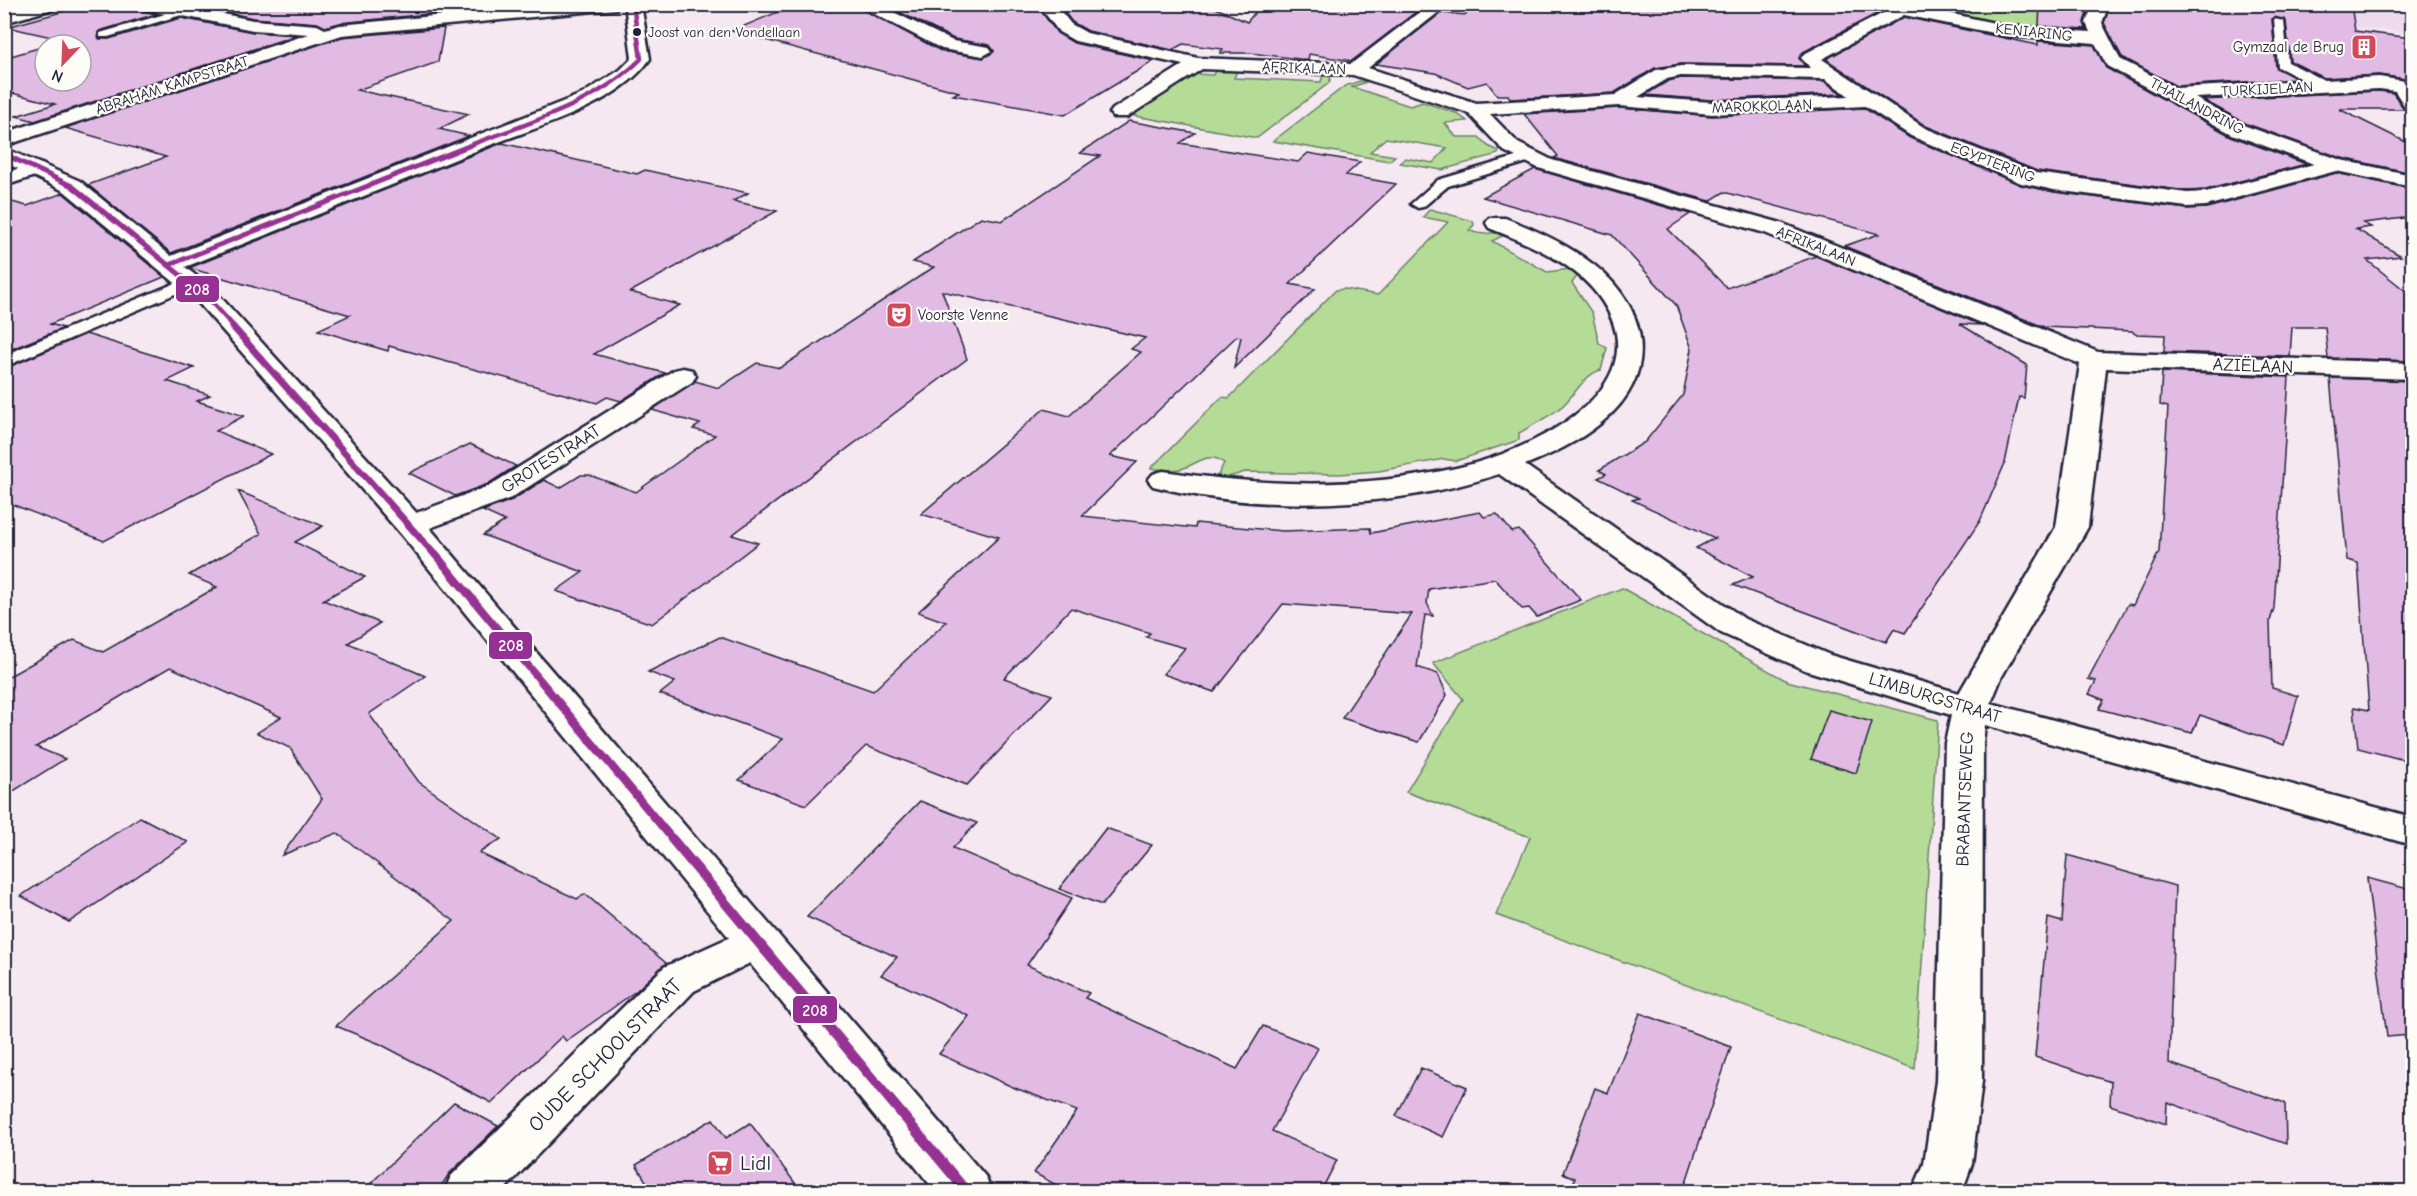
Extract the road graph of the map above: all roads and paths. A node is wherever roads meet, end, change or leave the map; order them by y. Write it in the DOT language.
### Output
graph roads {
  1 [pos="54,4"];
  2 [pos="131,4"];
  3 [pos="213,4"];
  4 [pos="616,4"];
  5 [pos="633,4"];
  6 [pos="863,4"];
  7 [pos="1046,4"];
  8 [pos="1441,4"];
  9 [pos="2101,4"];
  10 [pos="4,6"];
  11 [pos="1900,7"];
  12 [pos="30,11"];
  13 [pos="188,12"];
  14 [pos="4,18"];
  15 [pos="2278,21"];
  16 [pos="340,30"];
  17 [pos="104,34"];
  18 [pos="2101,38"];
  19 [pos="983,51"];
  20 [pos="1198,63"];
  21 [pos="1355,70"];
  22 [pos="1829,74"];
  23 [pos="2326,86"];
  24 [pos="2405,86"];
  25 [pos="2172,94"];
  26 [pos="1868,99"];
  27 [pos="1619,100"];
  28 [pos="2412,107"];
  29 [pos="1475,109"];
  30 [pos="1120,113"];
  31 [pos="4,140"];
  32 [pos="4,154"];
  33 [pos="1529,157"];
  34 [pos="2336,165"];
  35 [pos="37,169"];
  36 [pos="4,180"];
  37 [pos="2412,181"];
  38 [pos="1418,204"];
  39 [pos="1497,223"];
  40 [pos="180,274"];
  41 [pos="2094,360"];
  42 [pos="4,362"];
  43 [pos="2412,371"];
  44 [pos="682,376"];
  45 [pos="1504,464"];
  46 [pos="1163,480"];
  47 [pos="411,526"];
  48 [pos="1970,709"];
  49 [pos="2412,831"];
  50 [pos="757,940"];
  51 [pos="469,1191"];
  52 [pos="967,1191"];
  53 [pos="1937,1191"];
  1 -- 12 [label="street"];
  2 -- 13 [label="lane"];
  3 -- 13 [label="lane, ABRAHAM KAMPSTRAAT"];
  4 -- 16 [label="street, ABRAHAM KAMPSTRAAT"];
  5 -- 40 [label="street"];
  6 -- 19 [label="street"];
  7 -- 20 [label="street, AFRIKALAAN"];
  8 -- 21 [label="street"];
  9 -- 18 [label="street, THAILANDRING"];
  10 -- 12 [label="street"];
  11 -- 18 [label="street, KENIARING"];
  11 -- 22 [label="street, EGYPTERING"];
  12 -- 14 [label="street"];
  13 -- 16 [label="street, ABRAHAM KAMPSTRAAT"];
  13 -- 17 [label="lane, ABRAHAM KAMPSTRAAT"];
  15 -- 23 [label="lane, TURKIJELAAN"];
  16 -- 31 [label="street, ABRAHAM KAMPSTRAAT"];
  18 -- 25 [label="street, THAILANDRING"];
  20 -- 21 [label="street, AFRIKALAAN"];
  20 -- 30 [label="street"];
  21 -- 29 [label="street, AFRIKALAAN"];
  22 -- 26 [label="street, EGYPTERING"];
  22 -- 27 [label="street, MAROKKOLAAN"];
  23 -- 24 [label="street, TURKIJELAAN"];
  23 -- 25 [label="street, TURKIJELAAN"];
  24 -- 28 [label="lane, TURKIJELAAN"];
  25 -- 34 [label="street, THAILANDRING"];
  26 -- 27 [label="street, MAROKKOLAAN"];
  26 -- 34 [label="street, EGYPTERING"];
  27 -- 29 [label="street, MAROKKOLAAN"];
  29 -- 33 [label="street, AFRIKALAAN"];
  32 -- 35 [label="street"];
  33 -- 38 [label="lane"];
  33 -- 41 [label="street, AFRIKALAAN"];
  34 -- 37 [label="street, THAILANDRING"];
  35 -- 36 [label="street"];
  35 -- 40 [label="street"];
  39 -- 45 [label="street"];
  40 -- 42 [label="lane"];
  40 -- 47 [label="street"];
  41 -- 43 [label="street, AZIËLAAN"];
  41 -- 48 [label="street, BRABANTSEWEG"];
  44 -- 47 [label="street, GROTESTRAAT"];
  45 -- 46 [label="street"];
  45 -- 48 [label="street, LIMBURGSTRAAT"];
  47 -- 50 [label="street"];
  48 -- 49 [label="street, LIMBURGSTRAAT"];
  48 -- 53 [label="street, BRABANTSEWEG"];
  50 -- 51 [label="street, OUDE SCHOOLSTRAAT"];
  50 -- 52 [label="street"];
}
